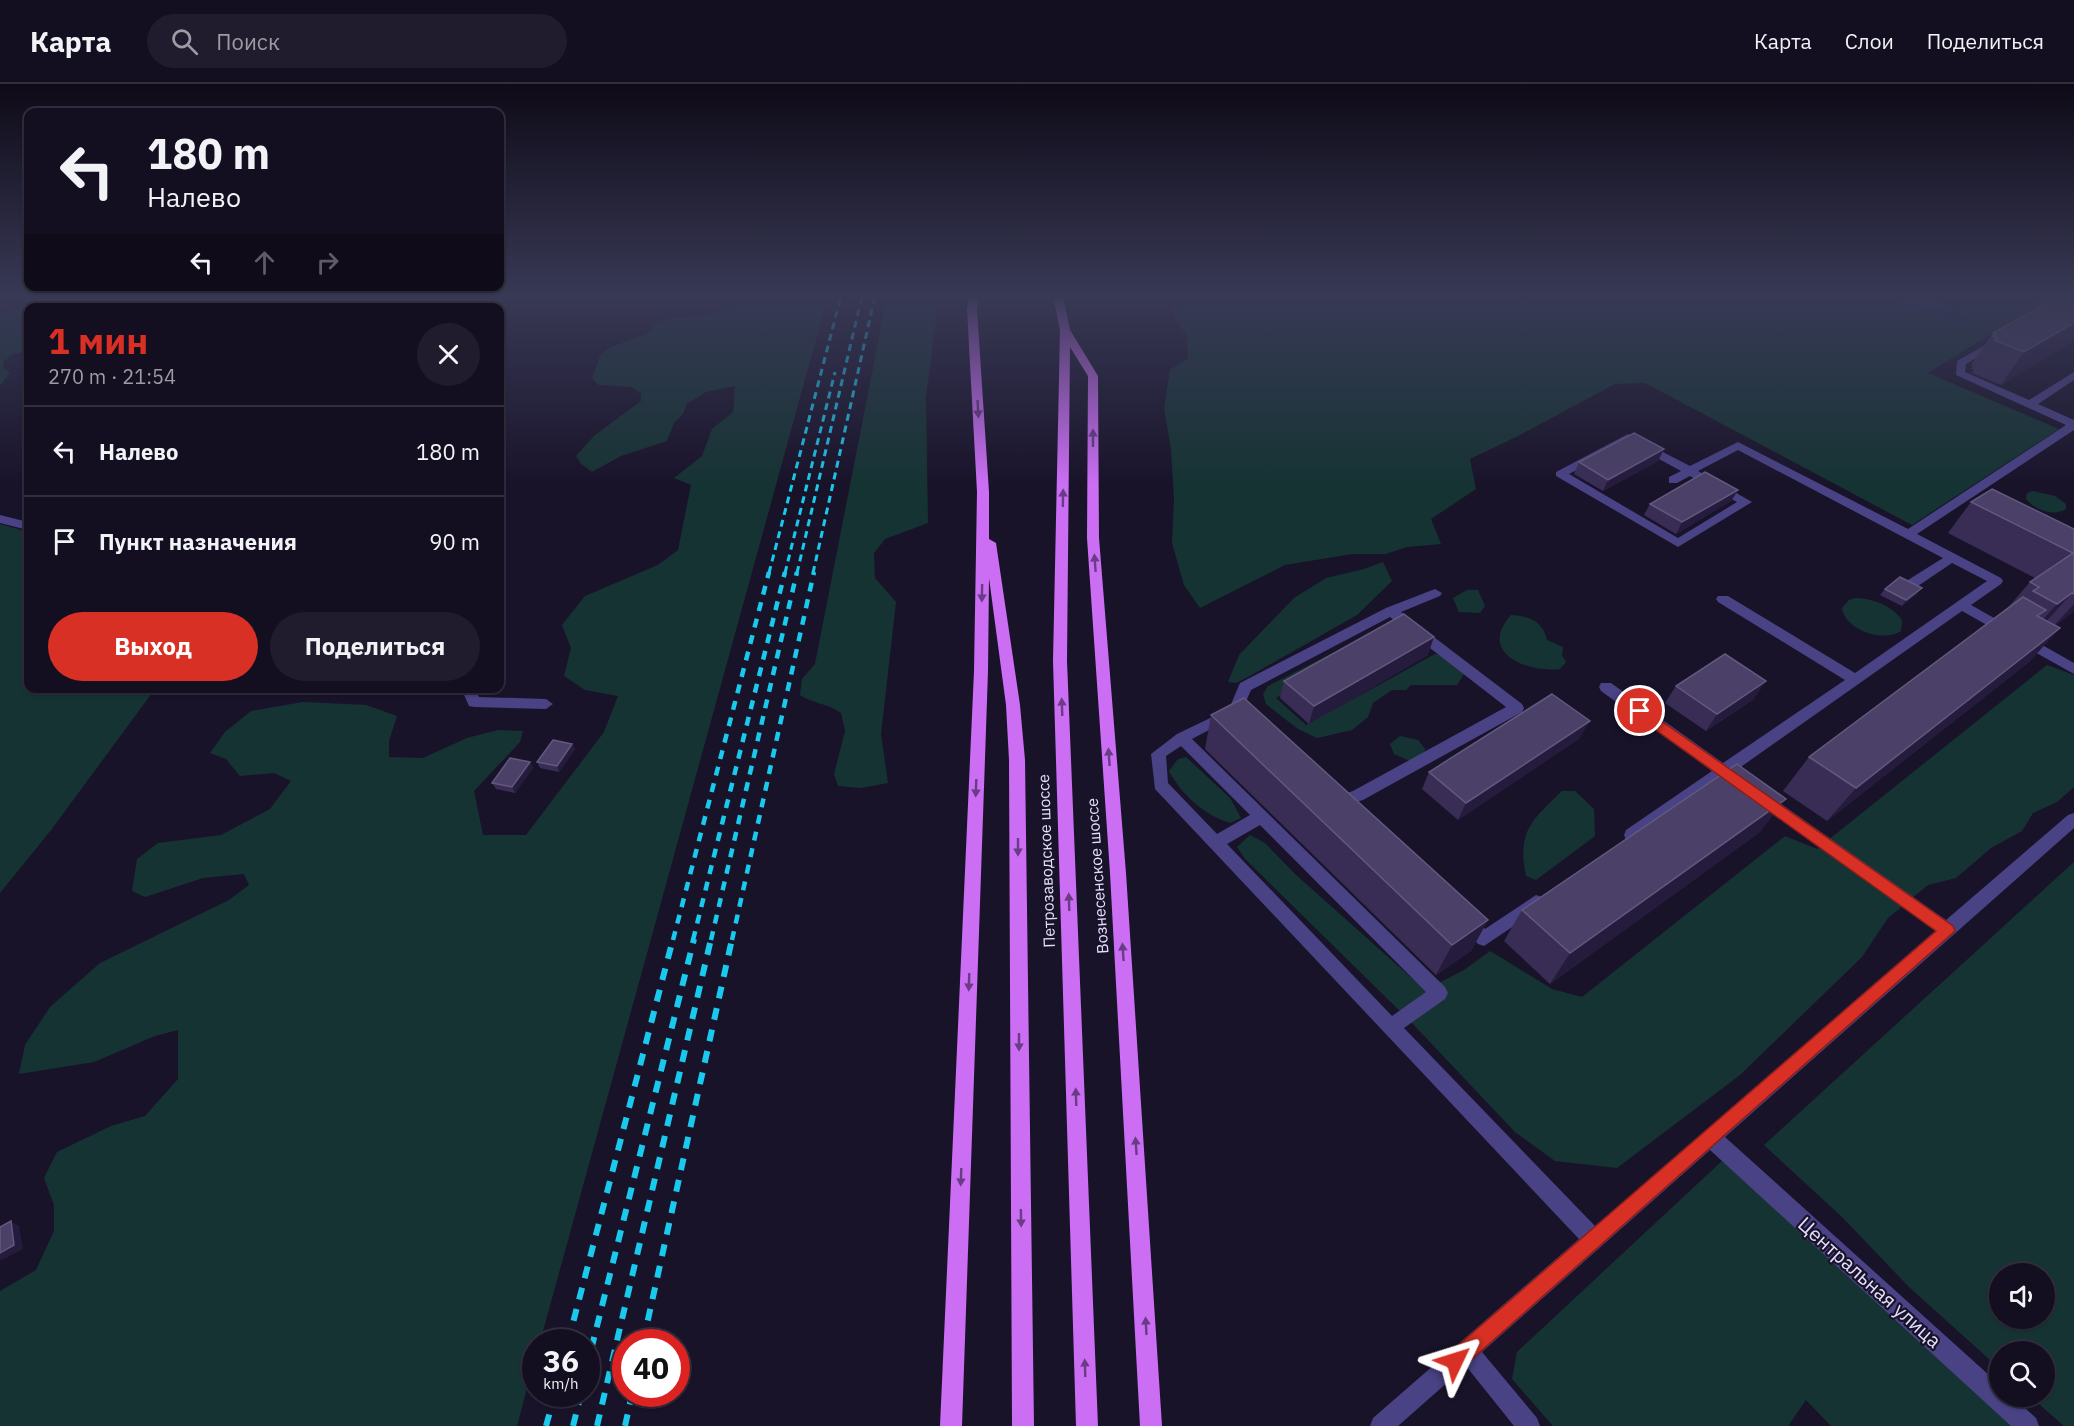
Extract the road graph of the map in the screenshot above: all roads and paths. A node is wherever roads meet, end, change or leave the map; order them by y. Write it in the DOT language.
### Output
graph roads {
  1 [pos="975,359"];
  2 [pos="1065,359"];
  3 [pos="1082,359"];
  4 [pos="1969,359"];
  5 [pos="2074,375"];
  6 [pos="2028,405"];
  7 [pos="2073,424"];
  8 [pos="1690,471"];
  9 [pos="1673,480"];
  10 [pos="982,492"];
  11 [pos="0,519"];
  12 [pos="24,525"];
  13 [pos="1908,534"];
  14 [pos="1951,558"];
  15 [pos="1913,583"];
  16 [pos="1435,594"];
  17 [pos="1723,598"];
  18 [pos="1962,605"];
  19 [pos="1391,611"];
  20 [pos="2074,669"];
  21 [pos="1856,680"];
  22 [pos="1606,687"];
  23 [pos="470,693"];
  24 [pos="546,704"];
  25 [pos="1236,709"];
  26 [pos="1251,723"];
  27 [pos="1182,738"];
  28 [pos="1724,771"];
  29 [pos="1260,817"];
  30 [pos="1354,818"];
  31 [pos="2074,819"];
  32 [pos="1215,843"];
  33 [pos="1617,846"];
  34 [pos="1552,891"];
  35 [pos="1450,907"];
  36 [pos="1948,931"];
  37 [pos="1391,1027"];
  38 [pos="1711,1138"];
  39 [pos="1594,1240"];
  40 [pos="1467,1351"];
  41 [pos="951,1426"];
  42 [pos="1023,1426"];
  43 [pos="1087,1426"];
  44 [pos="1151,1426"];
  45 [pos="1381,1426"];
  46 [pos="1529,1426"];
  47 [pos="2028,1426"];
  1 -- 10 [label="main road, one-way"];
  43 -- 2 [label="main road, Петрозаводское шоссе, one-way"];
  44 -- 3 [label="main road, Вознесенское шоссе, one-way"];
  4 -- 6 [label="street"];
  5 -- 6 [label="street"];
  6 -- 7 [label="street"];
  7 -- 13 [label="street"];
  8 -- 8 [label="street"];
  8 -- 9 [label="street"];
  8 -- 13 [label="street"];
  10 -- 41 [label="main road, one-way"];
  10 -- 42 [label="main road, one-way"];
  11 -- 12 [label="street"];
  13 -- 14 [label="street"];
  14 -- 15 [label="street"];
  14 -- 18 [label="street"];
  16 -- 19 [label="street"];
  17 -- 21 [label="street"];
  18 -- 20 [label="street"];
  18 -- 21 [label="street"];
  19 -- 25 [label="street"];
  19 -- 30 [label="street"];
  21 -- 28 [label="street"];
  22 -- 28 [label="street"];
  23 -- 24 [label="street"];
  25 -- 26 [label="street"];
  25 -- 27 [label="street"];
  27 -- 29 [label="street"];
  27 -- 32 [label="street"];
  28 -- 33 [label="street"];
  28 -- 36 [label="street"];
  29 -- 32 [label="street"];
  29 -- 37 [label="street"];
  31 -- 36 [label="street"];
  32 -- 37 [label="street"];
  34 -- 35 [label="street"];
  36 -- 38 [label="street"];
  37 -- 39 [label="street"];
  38 -- 39 [label="street"];
  38 -- 47 [label="street, Центральная улица"];
  39 -- 40 [label="street"];
  40 -- 45 [label="street"];
  40 -- 46 [label="street"];
}
